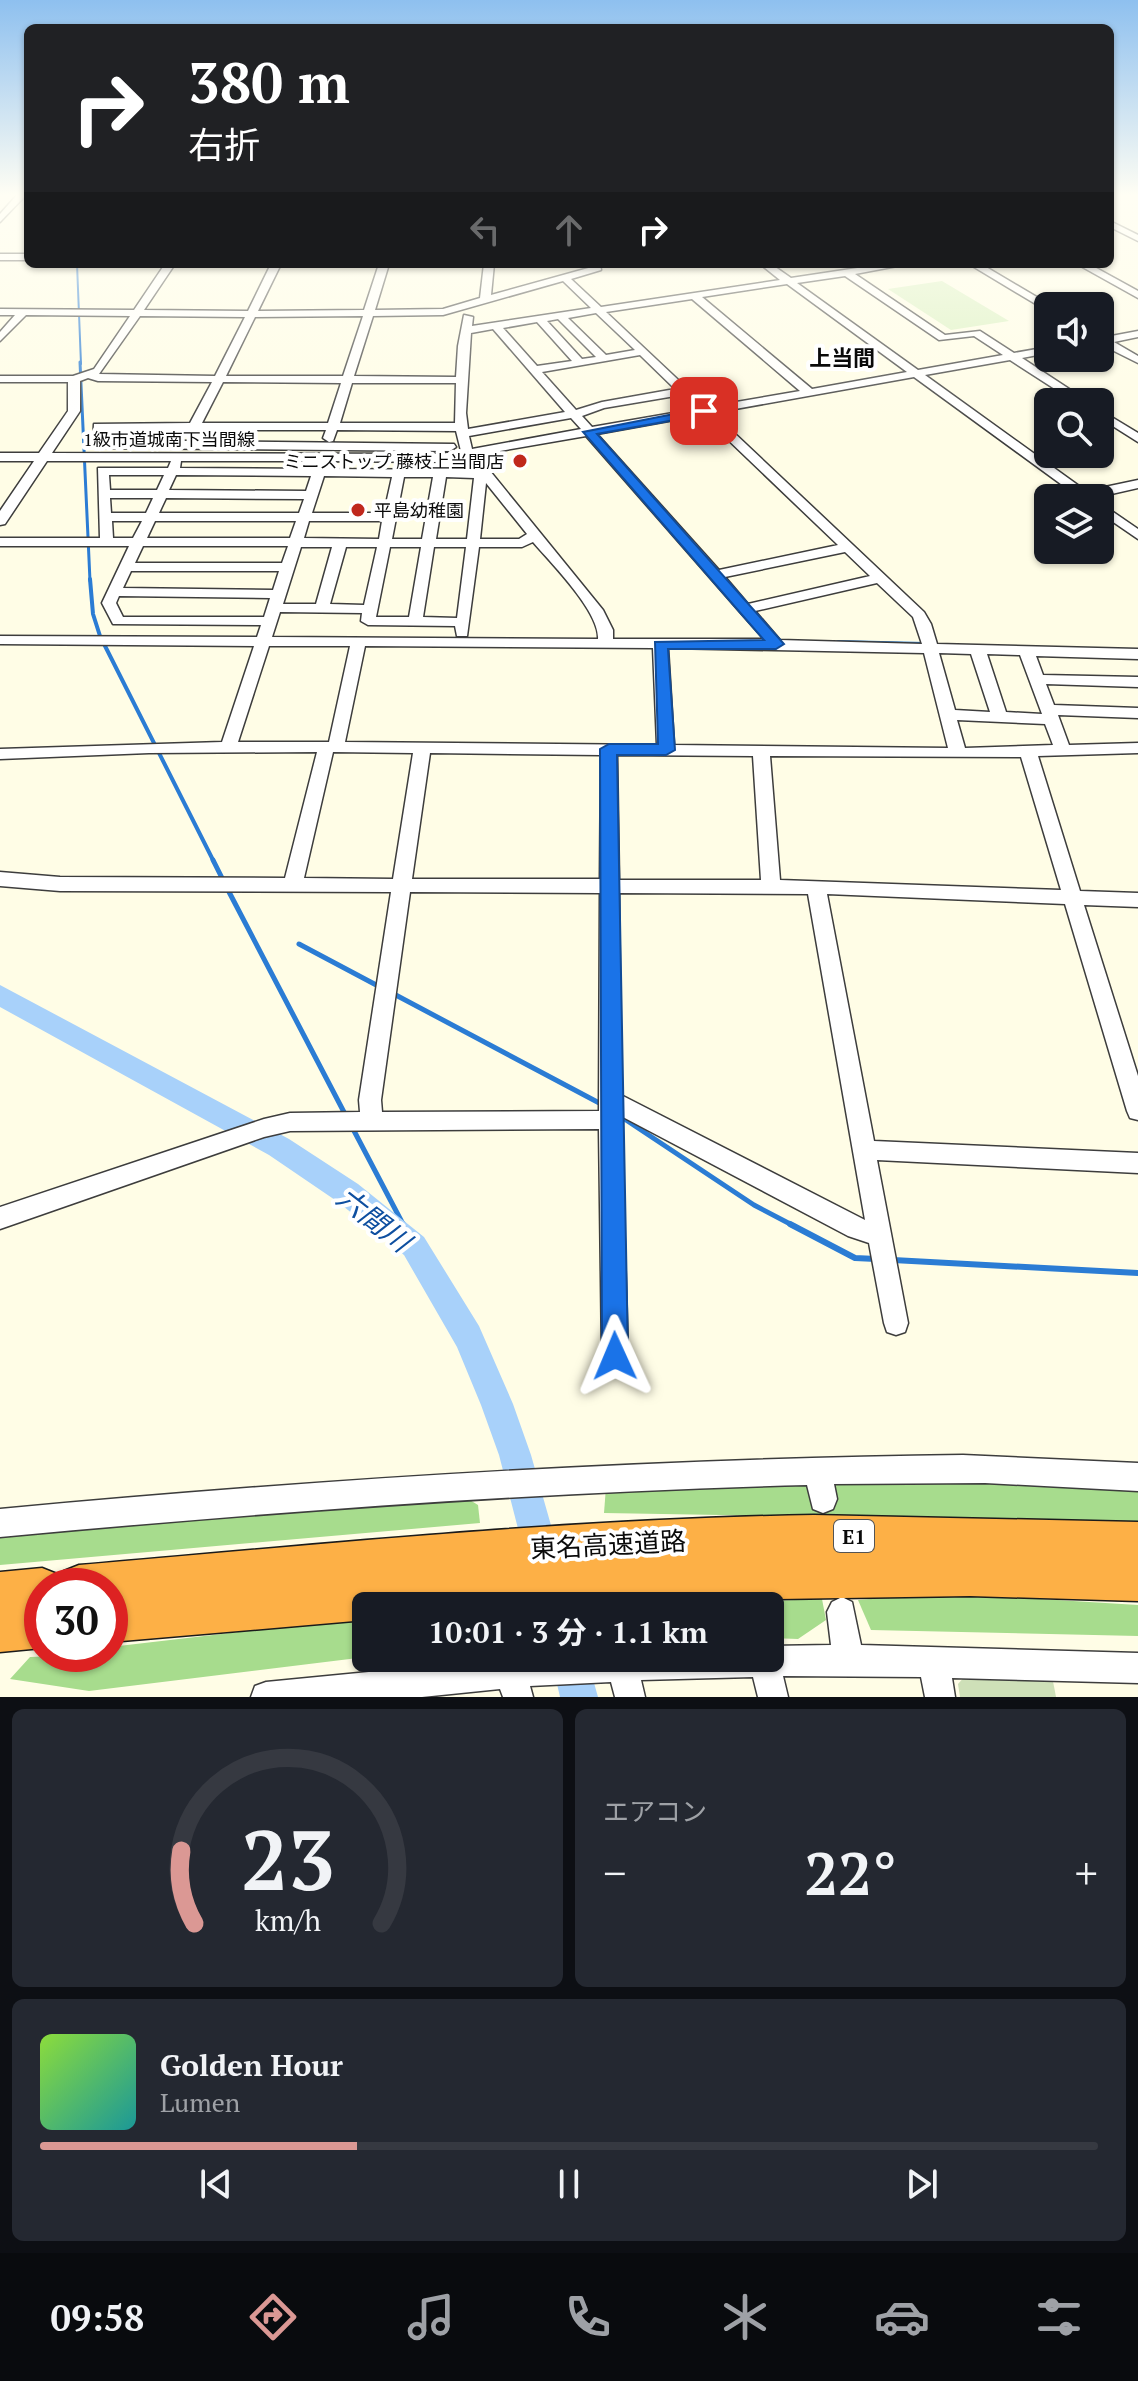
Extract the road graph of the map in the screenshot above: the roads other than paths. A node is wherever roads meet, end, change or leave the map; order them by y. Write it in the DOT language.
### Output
graph roads {
  1 [pos="163,274"];
  2 [pos="271,274"];
  3 [pos="381,274"];
  4 [pos="488,274"];
  5 [pos="578,274"];
  6 [pos="777,274"];
  7 [pos="839,274"];
  8 [pos="849,274"];
  9 [pos="992,274"];
  10 [pos="1100,274"];
  11 [pos="565,278"];
  12 [pos="787,282"];
  13 [pos="1138,295"];
  14 [pos="694,296"];
  15 [pos="1034,299"];
  16 [pos="485,302"];
  17 [pos="469,306"];
  18 [pos="599,310"];
  19 [pos="0,312"];
  20 [pos="23,312"];
  21 [pos="138,312"];
  22 [pos="368,312"];
  23 [pos="253,314"];
  24 [pos="563,317"];
  25 [pos="541,320"];
  26 [pos="496,326"];
  27 [pos="467,330"];
  28 [pos="1138,334"];
  29 [pos="0,338"];
  30 [pos="1114,338"];
  31 [pos="1114,347"];
  32 [pos="642,352"];
  33 [pos="1034,352"];
  34 [pos="1012,356"];
  35 [pos="603,358"];
  36 [pos="1138,360"];
  37 [pos="579,362"];
  38 [pos="535,370"];
  39 [pos="913,373"];
  40 [pos="90,375"];
  41 [pos="0,379"];
  42 [pos="74,379"];
  43 [pos="219,379"];
  44 [pos="348,380"];
  45 [pos="463,380"];
  46 [pos="1061,388"];
  47 [pos="683,391"];
  48 [pos="809,392"];
  49 [pos="704,411"];
  50 [pos="573,414"];
  51 [pos="1114,422"];
  52 [pos="194,427"];
  53 [pos="333,427"];
  54 [pos="589,432"];
  55 [pos="1138,438"];
  56 [pos="465,440"];
  57 [pos="182,451"];
  58 [pos="0,457"];
  59 [pos="43,457"];
  60 [pos="323,459"];
  61 [pos="172,471"];
  62 [pos="399,473"];
  63 [pos="440,473"];
  64 [pos="483,473"];
  65 [pos="1068,484"];
  66 [pos="1138,484"];
  67 [pos="1114,490"];
  68 [pos="104,494"];
  69 [pos="161,494"];
  70 [pos="310,495"];
  71 [pos="106,517"];
  72 [pos="150,517"];
  73 [pos="304,517"];
  74 [pos="389,517"];
  75 [pos="1114,517"];
  76 [pos="0,521"];
  77 [pos="536,534"];
  78 [pos="1138,535"];
  79 [pos="0,542"];
  80 [pos="107,542"];
  81 [pos="137,543"];
  82 [pos="295,544"];
  83 [pos="340,544"];
  84 [pos="384,544"];
  85 [pos="429,544"];
  86 [pos="473,544"];
  87 [pos="847,547"];
  88 [pos="127,567"];
  89 [pos="287,567"];
  90 [pos="716,575"];
  91 [pos="880,578"];
  92 [pos="114,592"];
  93 [pos="275,608"];
  94 [pos="322,608"];
  95 [pos="370,609"];
  96 [pos="745,609"];
  97 [pos="415,622"];
  98 [pos="463,622"];
  99 [pos="0,640"];
  100 [pos="264,641"];
  101 [pos="358,642"];
  102 [pos="460,643"];
  103 [pos="605,644"];
  104 [pos="776,644"];
  105 [pos="929,644"];
  106 [pos="660,645"];
  107 [pos="977,648"];
  108 [pos="1026,650"];
  109 [pos="1133,654"];
  110 [pos="1138,673"];
  111 [pos="1037,679"];
  112 [pos="1138,682"];
  113 [pos="1138,713"];
  114 [pos="948,715"];
  115 [pos="1050,715"];
  116 [pos="1000,717"];
  117 [pos="331,748"];
  118 [pos="422,748"];
  119 [pos="1138,748"];
  120 [pos="228,749"];
  121 [pos="609,749"];
  122 [pos="666,750"];
  123 [pos="1063,750"];
  124 [pos="761,752"];
  125 [pos="1028,752"];
  126 [pos="958,753"];
  127 [pos="0,754"];
  128 [pos="0,879"];
  129 [pos="293,885"];
  130 [pos="403,885"];
  131 [pos="611,887"];
  132 [pos="816,887"];
  133 [pos="771,888"];
  134 [pos="1070,897"];
  135 [pos="1138,900"];
  136 [pos="610,1110"];
  137 [pos="1138,1111"];
  138 [pos="369,1120"];
  139 [pos="864,1150"];
  140 [pos="1138,1163"];
  141 [pos="0,1218"];
  142 [pos="880,1235"];
  143 [pos="896,1323"];
  144 [pos="615,1356"];
  145 [pos="1138,1477"];
  146 [pos="0,1523"];
  147 [pos="1138,1542"];
  148 [pos="575,1563"];
  149 [pos="502,1568"];
  150 [pos="1138,1580"];
  151 [pos="128,1584"];
  152 [pos="24,1591"];
  153 [pos="0,1593"];
  154 [pos="842,1612"];
  155 [pos="128,1619"];
  156 [pos="24,1629"];
  157 [pos="0,1631"];
  158 [pos="784,1660"];
  159 [pos="848,1660"];
  160 [pos="934,1662"];
  161 [pos="1138,1668"];
  162 [pos="570,1672"];
  163 [pos="616,1672"];
  164 [pos="767,1672"];
  165 [pos="521,1680"];
  166 [pos="266,1697"];
  167 [pos="630,1697"];
  168 [pos="773,1697"];
  169 [pos="940,1697"];
  1 -- 21 [label="street"];
  2 -- 23 [label="street"];
  3 -- 22 [label="street"];
  4 -- 16 [label="street"];
  5 -- 11 [label="street"];
  6 -- 12 [label="street"];
  7 -- 12 [label="street"];
  8 -- 34 [label="street"];
  9 -- 15 [label="street"];
  10 -- 13 [label="street"];
  11 -- 16 [label="street"];
  11 -- 18 [label="street"];
  12 -- 14 [label="street"];
  12 -- 39 [label="street"];
  14 -- 18 [label="street"];
  14 -- 48 [label="street"];
  16 -- 17 [label="street"];
  17 -- 22 [label="street"];
  17 -- 27 [label="street"];
  18 -- 24 [label="street"];
  18 -- 32 [label="street"];
  19 -- 20 [label="street"];
  20 -- 21 [label="street"];
  20 -- 29 [label="street"];
  21 -- 23 [label="street"];
  21 -- 40 [label="street"];
  22 -- 23 [label="street"];
  22 -- 44 [label="street"];
  23 -- 43 [label="street"];
  24 -- 25 [label="street"];
  24 -- 35 [label="street"];
  25 -- 26 [label="street"];
  25 -- 37 [label="street"];
  26 -- 27 [label="street"];
  26 -- 38 [label="street"];
  27 -- 45 [label="street"];
  28 -- 30 [label="street"];
  31 -- 36 [label="street"];
  32 -- 35 [label="street"];
  32 -- 47 [label="street"];
  33 -- 34 [label="street, 1級市道城南下当間線"];
  34 -- 39 [label="street, 1級市道城南下当間線"];
  34 -- 46 [label="street"];
  35 -- 37 [label="street"];
  37 -- 38 [label="street"];
  38 -- 50 [label="street"];
  39 -- 48 [label="street, 1級市道城南下当間線"];
  39 -- 65 [label="street"];
  40 -- 42 [label="street"];
  40 -- 43 [label="street"];
  41 -- 42 [label="street"];
  42 -- 59 [label="street"];
  43 -- 44 [label="street"];
  43 -- 52 [label="street"];
  44 -- 45 [label="street"];
  44 -- 53 [label="street"];
  45 -- 56 [label="street"];
  47 -- 49 [label="street"];
  47 -- 50 [label="street"];
  48 -- 49 [label="street, 1級市道城南下当間線"];
  49 -- 54 [label="street, 1級市道城南下当間線"];
  49 -- 87 [label="street"];
  50 -- 54 [label="street"];
  50 -- 56 [label="street"];
  51 -- 55 [label="street"];
  52 -- 53 [label="street"];
  52 -- 57 [label="street"];
  52 -- 57 [label="street"];
  53 -- 56 [label="street"];
  53 -- 60 [label="street"];
  54 -- 56 [label="street, 1級市道城南下当間線"];
  54 -- 90 [label="street"];
  56 -- 60 [label="street, 1級市道城南下当間線"];
  56 -- 64 [label="street"];
  57 -- 59 [label="street, 1級市道城南下当間線"];
  57 -- 60 [label="street, 1級市道城南下当間線"];
  57 -- 61 [label="street"];
  58 -- 59 [label="street, 1級市道城南下当間線"];
  59 -- 76 [label="street"];
  60 -- 61 [label="street"];
  60 -- 62 [label="street"];
  60 -- 70 [label="street"];
  61 -- 68 [label="street"];
  61 -- 69 [label="street"];
  62 -- 63 [label="street"];
  62 -- 74 [label="street"];
  63 -- 64 [label="street"];
  63 -- 85 [label="street"];
  64 -- 77 [label="street"];
  64 -- 86 [label="street"];
  66 -- 67 [label="street"];
  68 -- 69 [label="street"];
  68 -- 71 [label="street"];
  69 -- 70 [label="street"];
  69 -- 72 [label="street"];
  70 -- 73 [label="street"];
  71 -- 72 [label="street"];
  71 -- 80 [label="street"];
  72 -- 73 [label="street"];
  72 -- 81 [label="street"];
  73 -- 74 [label="street"];
  73 -- 82 [label="street"];
  74 -- 84 [label="street"];
  75 -- 78 [label="street"];
  77 -- 86 [label="street"];
  77 -- 103 [label="street"];
  79 -- 80 [label="street"];
  80 -- 81 [label="street"];
  81 -- 82 [label="street"];
  81 -- 88 [label="street"];
  82 -- 83 [label="street"];
  82 -- 89 [label="street"];
  83 -- 84 [label="street"];
  83 -- 94 [label="street"];
  84 -- 85 [label="street"];
  84 -- 95 [label="street"];
  85 -- 86 [label="street"];
  85 -- 97 [label="street"];
  86 -- 98 [label="street"];
  87 -- 90 [label="street"];
  87 -- 91 [label="street"];
  88 -- 89 [label="street"];
  88 -- 92 [label="street"];
  89 -- 93 [label="street"];
  90 -- 96 [label="street"];
  91 -- 96 [label="street"];
  91 -- 105 [label="street"];
  92 -- 93 [label="street"];
  92 -- 93 [label="street"];
  93 -- 94 [label="street"];
  93 -- 100 [label="street"];
  94 -- 95 [label="street"];
  95 -- 97 [label="street"];
  96 -- 104 [label="street"];
  97 -- 98 [label="street"];
  98 -- 102 [label="street"];
  99 -- 100 [label="street"];
  100 -- 101 [label="street"];
  100 -- 120 [label="street"];
  101 -- 102 [label="street"];
  101 -- 117 [label="street"];
  102 -- 103 [label="street"];
  103 -- 106 [label="street"];
  104 -- 105 [label="street"];
  104 -- 106 [label="street"];
  105 -- 107 [label="street"];
  105 -- 114 [label="street"];
  106 -- 122 [label="street"];
  107 -- 108 [label="street"];
  107 -- 116 [label="street"];
  108 -- 109 [label="street"];
  108 -- 111 [label="street"];
  109 -- 110 [label="street"];
  111 -- 112 [label="street"];
  111 -- 115 [label="street"];
  113 -- 115 [label="street"];
  114 -- 116 [label="street"];
  114 -- 126 [label="street"];
  115 -- 116 [label="street"];
  115 -- 123 [label="street"];
  117 -- 118 [label="street"];
  117 -- 120 [label="street"];
  117 -- 129 [label="street"];
  118 -- 121 [label="street"];
  118 -- 130 [label="street"];
  119 -- 123 [label="street"];
  120 -- 127 [label="street"];
  121 -- 122 [label="street"];
  121 -- 131 [label="street"];
  122 -- 124 [label="street"];
  123 -- 125 [label="street"];
  124 -- 126 [label="street"];
  124 -- 133 [label="street"];
  125 -- 126 [label="street"];
  125 -- 134 [label="street"];
  128 -- 129 [label="street"];
  129 -- 130 [label="street"];
  130 -- 131 [label="street"];
  130 -- 138 [label="street"];
  131 -- 133 [label="street"];
  131 -- 136 [label="street"];
  132 -- 133 [label="street"];
  132 -- 134 [label="street"];
  132 -- 139 [label="street"];
  134 -- 135 [label="street"];
  134 -- 137 [label="street"];
  136 -- 138 [label="street"];
  136 -- 142 [label="street"];
  136 -- 144 [label="street"];
  138 -- 141 [label="street"];
  139 -- 140 [label="street"];
  139 -- 142 [label="street"];
  142 -- 143 [label="street"];
  145 -- 146 [label="street"];
  147 -- 148 [label="highway, 東名高速道路 / E1"];
  148 -- 149 [label="highway, 東名高速道路 / E1"];
  148 -- 150 [label="highway, 東名高速道路 / E1"];
  149 -- 151 [label="highway, 東名高速道路 / E1"];
  149 -- 155 [label="highway, 東名高速道路 / E1"];
  152 -- 153 [label="highway"];
  154 -- 159 [label="street"];
  156 -- 157 [label="highway"];
  158 -- 159 [label="street"];
  159 -- 160 [label="street"];
  160 -- 161 [label="street"];
  160 -- 169 [label="street"];
  162 -- 165 [label="street"];
  163 -- 167 [label="street"];
  164 -- 168 [label="street"];
  165 -- 166 [label="street"];
}
